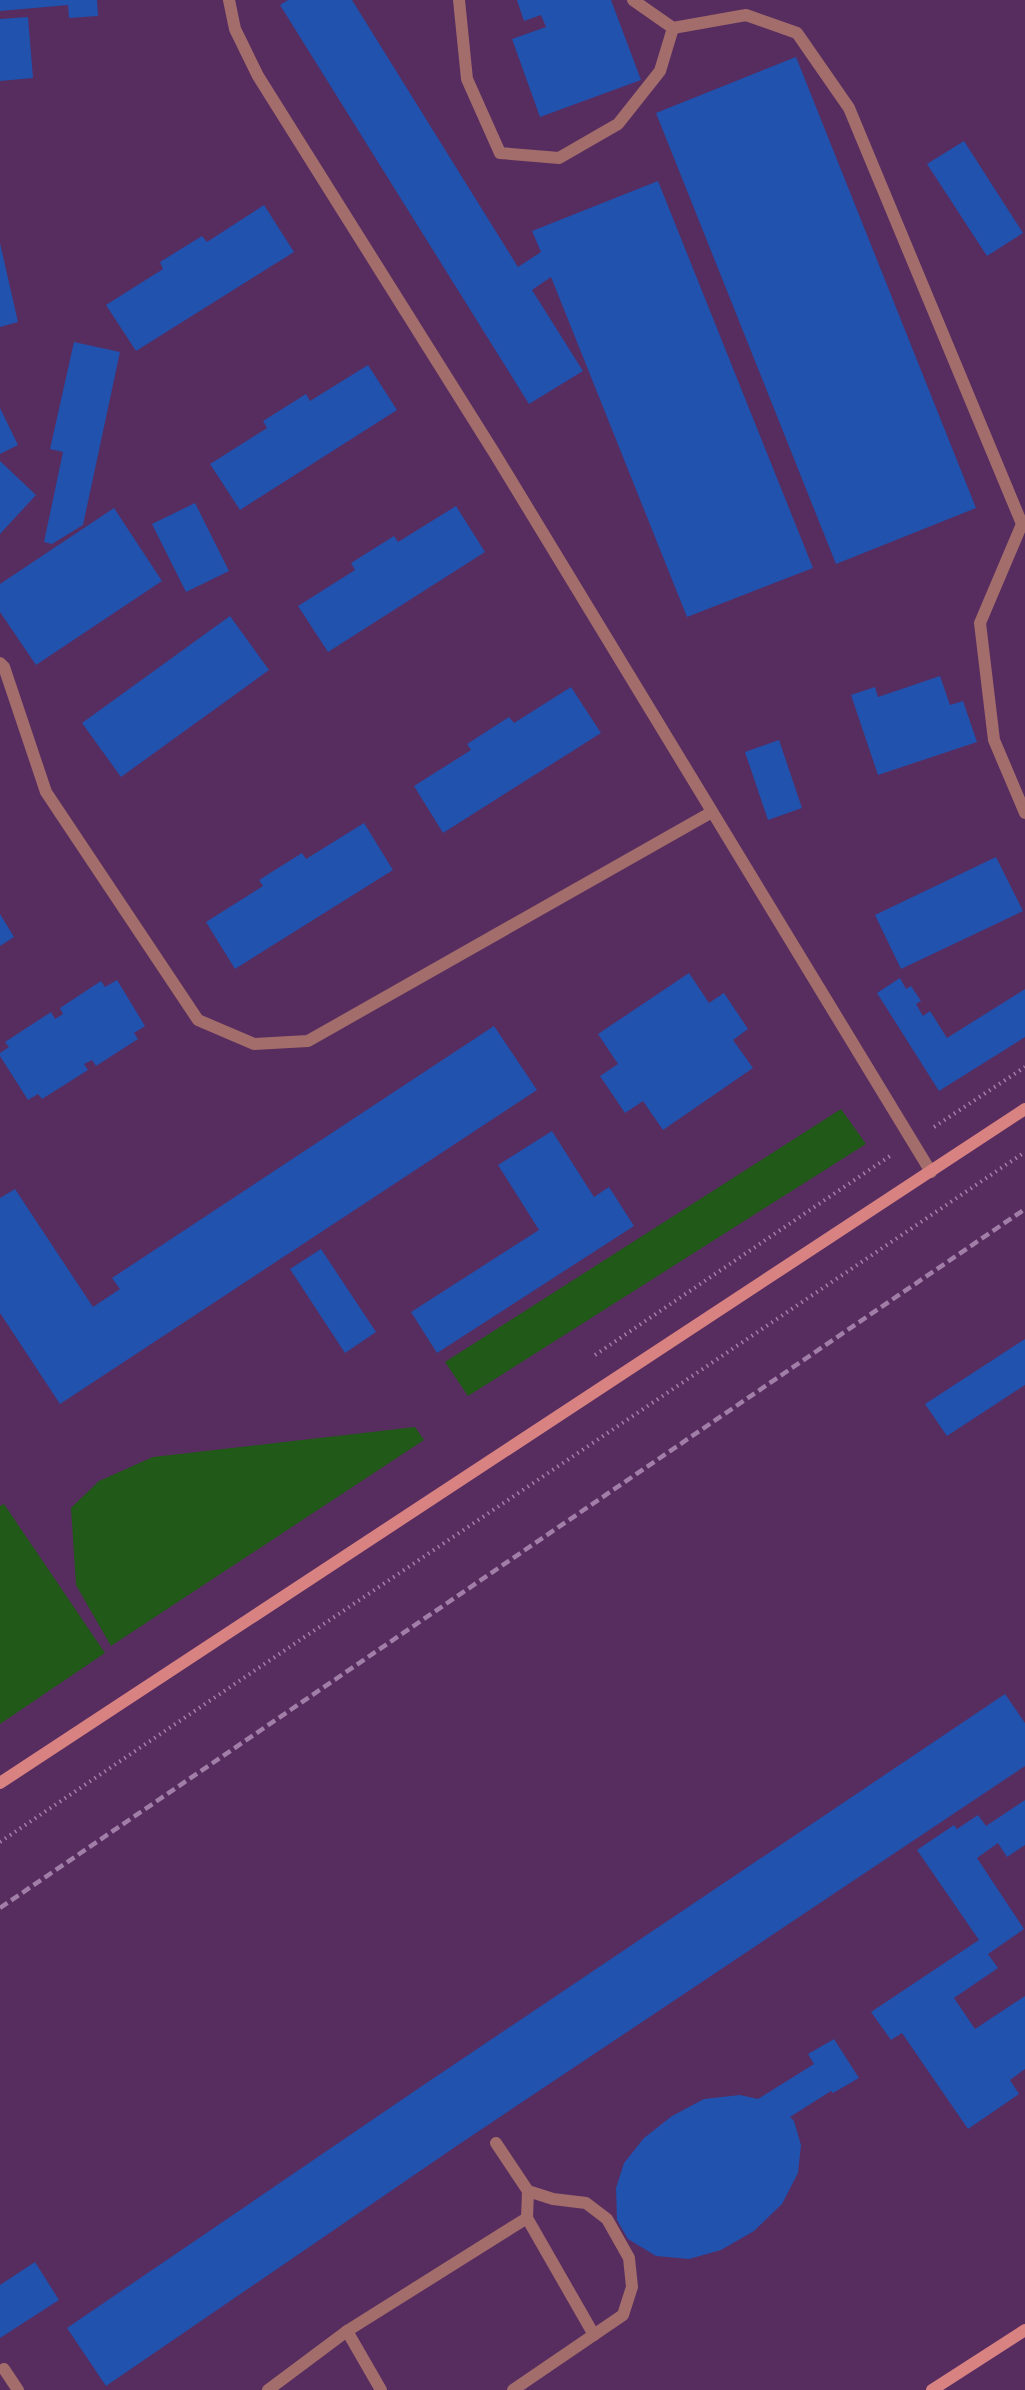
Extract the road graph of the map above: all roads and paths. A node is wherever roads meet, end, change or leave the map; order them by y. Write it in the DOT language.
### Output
graph roads {
  1 [pos="229,0"];
  2 [pos="459,0"];
  3 [pos="633,0"];
  4 [pos="673,28"];
  5 [pos="1024,523"];
  6 [pos="0,663"];
  7 [pos="712,812"];
  8 [pos="1025,813"];
  9 [pos="1025,1109"];
  10 [pos="1025,1152"];
  11 [pos="931,1172"];
  12 [pos="0,1783"];
  13 [pos="0,1842"];
  14 [pos="496,2143"];
  15 [pos="528,2191"];
  16 [pos="527,2218"];
  17 [pos="1025,2330"];
  18 [pos="347,2331"];
  19 [pos="594,2334"];
  20 [pos="4,2369"];
  21 [pos="936,2389"];
  22 [pos="18,2390"];
  23 [pos="268,2390"];
  24 [pos="381,2390"];
  25 [pos="513,2390"];
  1 -- 7 [label="street"];
  2 -- 4 [label="street"];
  3 -- 4 [label="street"];
  4 -- 5 [label="street"];
  5 -- 8 [label="street"];
  6 -- 7 [label="street"];
  7 -- 11 [label="street"];
  9 -- 11 [label="main road"];
  10 -- 13 [label="path"];
  11 -- 12 [label="main road"];
  14 -- 15 [label="street"];
  15 -- 16 [label="street"];
  15 -- 19 [label="street"];
  16 -- 18 [label="street"];
  16 -- 19 [label="street"];
  17 -- 21 [label="main road"];
  18 -- 23 [label="street"];
  18 -- 24 [label="street"];
  19 -- 25 [label="street"];
  20 -- 22 [label="street"];
}
